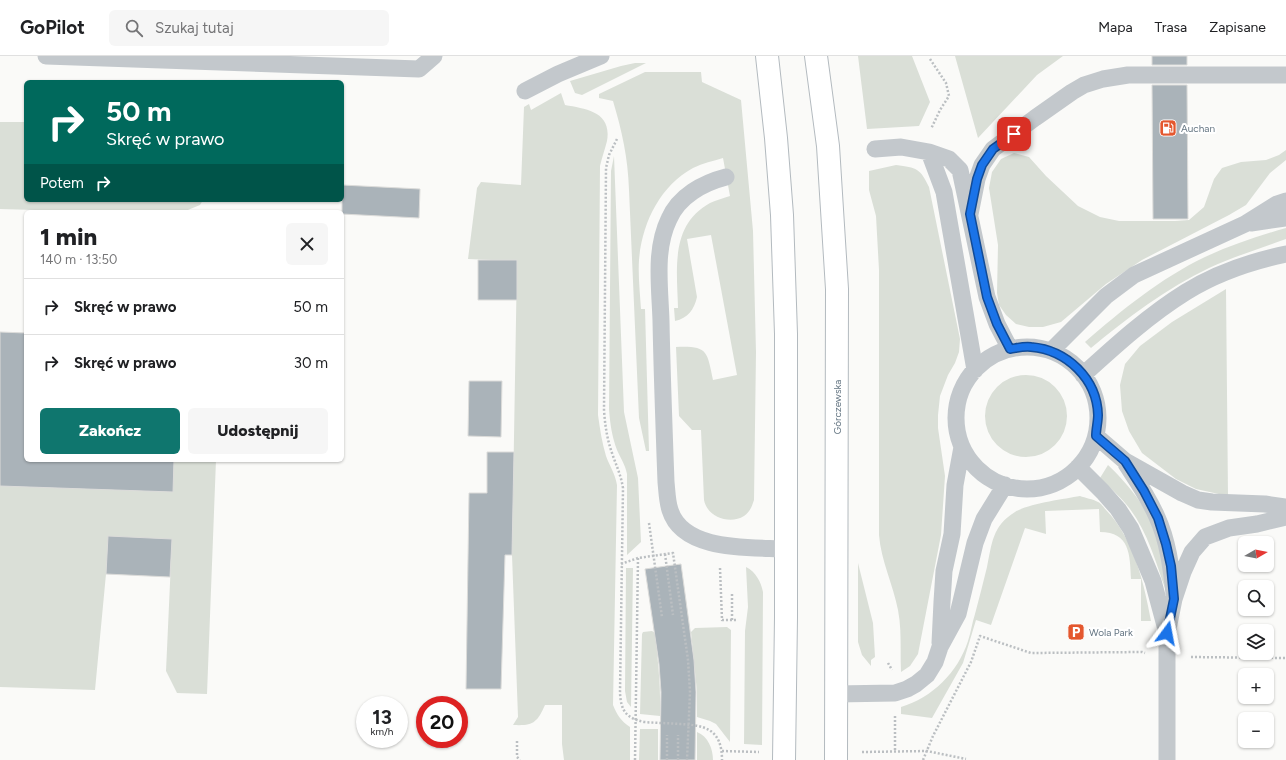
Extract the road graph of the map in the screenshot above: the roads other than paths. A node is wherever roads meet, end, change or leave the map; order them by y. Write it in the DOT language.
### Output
graph roads {
  1 [pos="46,56"];
  2 [pos="434,56"];
  3 [pos="601,56"];
  4 [pos="767,56"];
  5 [pos="816,56"];
  6 [pos="1286,75"];
  7 [pos="525,91"];
  8 [pos="875,149"];
  9 [pos="929,152"];
  10 [pos="726,177"];
  11 [pos="1286,201"];
  12 [pos="970,214"];
  13 [pos="1286,218"];
  14 [pos="1245,224"];
  15 [pos="1282,253"];
  16 [pos="1010,349"];
  17 [pos="1051,351"];
  18 [pos="975,370"];
  19 [pos="1083,375"];
  20 [pos="1096,436"];
  21 [pos="962,447"];
  22 [pos="1125,461"];
  23 [pos="1078,467"];
  24 [pos="1005,485"];
  25 [pos="1286,507"];
  26 [pos="1286,517"];
  27 [pos="786,548"];
  28 [pos="1174,599"];
  29 [pos="1167,633"];
  30 [pos="940,647"];
  31 [pos="836,694"];
  32 [pos="775,756"];
  33 [pos="836,760"];
  34 [pos="1167,760"];
  1 -- 2 [label="lane"];
  3 -- 7 [label="lane"];
  4 -- 27 [label="main road"];
  5 -- 31 [label="main road, Górczewska"];
  6 -- 12 [label="lane"];
  8 -- 9 [label="lane"];
  9 -- 12 [label="lane"];
  9 -- 18 [label="lane"];
  10 -- 27 [label="lane"];
  11 -- 14 [label="lane"];
  12 -- 16 [label="lane"];
  13 -- 14 [label="lane"];
  14 -- 17 [label="lane"];
  15 -- 19 [label="lane"];
  16 -- 17 [label="lane"];
  16 -- 18 [label="lane"];
  17 -- 19 [label="lane"];
  18 -- 21 [label="lane"];
  19 -- 20 [label="lane"];
  20 -- 22 [label="lane"];
  20 -- 23 [label="lane"];
  21 -- 24 [label="lane"];
  21 -- 30 [label="lane"];
  22 -- 25 [label="lane"];
  22 -- 28 [label="lane"];
  23 -- 24 [label="lane"];
  23 -- 29 [label="lane"];
  24 -- 30 [label="lane"];
  26 -- 28 [label="lane"];
  27 -- 32 [label="main road"];
  28 -- 29 [label="lane"];
  29 -- 34 [label="lane"];
  30 -- 31 [label="lane"];
  31 -- 33 [label="main road, Górczewska"];
}
